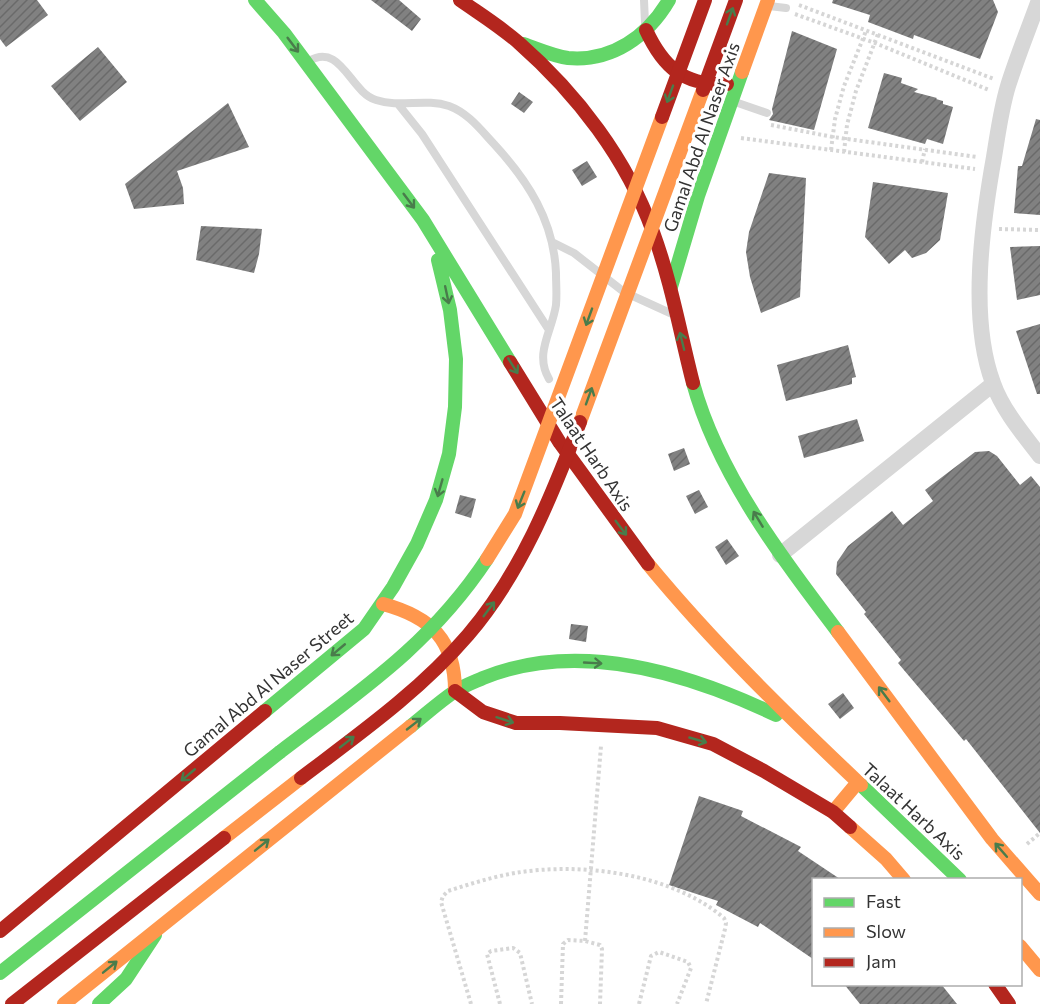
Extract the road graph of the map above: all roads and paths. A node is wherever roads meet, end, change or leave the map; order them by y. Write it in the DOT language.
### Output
graph roads {
  1 [pos="255,0"];
  2 [pos="460,0"];
  3 [pos="644,0"];
  4 [pos="669,0"];
  5 [pos="705,0"];
  6 [pos="736,0"];
  7 [pos="1039,0"];
  8 [pos="766,3"];
  9 [pos="786,8"];
  10 [pos="646,30"];
  11 [pos="866,31"];
  12 [pos="878,34"];
  13 [pos="863,38"];
  14 [pos="518,42"];
  15 [pos="875,43"];
  16 [pos="306,62"];
  17 [pos="738,82"];
  18 [pos="1007,91"];
  19 [pos="732,101"];
  20 [pos="398,104"];
  21 [pos="768,113"];
  22 [pos="769,125"];
  23 [pos="720,135"];
  24 [pos="833,137"];
  25 [pos="845,139"];
  26 [pos="925,149"];
  27 [pos="831,150"];
  28 [pos="843,152"];
  29 [pos="922,162"];
  30 [pos="992,165"];
  31 [pos="423,220"];
  32 [pos="984,229"];
  33 [pos="1040,230"];
  34 [pos="552,242"];
  35 [pos="671,287"];
  36 [pos="676,315"];
  37 [pos="549,330"];
  38 [pos="549,379"];
  39 [pos="993,384"];
  40 [pos="1040,456"];
  41 [pos="780,555"];
  42 [pos="383,604"];
  43 [pos="455,691"];
  44 [pos="602,725"];
  45 [pos="808,736"];
  46 [pos="858,782"];
  47 [pos="833,812"];
  48 [pos="591,870"];
  49 [pos="903,878"];
  50 [pos="959,878"];
  51 [pos="1040,894"];
  52 [pos="160,927"];
  53 [pos="0,931"];
  54 [pos="585,941"];
  55 [pos="1022,948"];
  56 [pos="1040,970"];
  57 [pos="0,973"];
  58 [pos="996,986"];
  59 [pos="106,1002"];
  60 [pos="12,1004"];
  61 [pos="64,1004"];
  62 [pos="471,1004"];
  63 [pos="500,1004"];
  64 [pos="532,1004"];
  65 [pos="561,1004"];
  66 [pos="600,1004"];
  67 [pos="639,1004"];
  68 [pos="677,1004"];
  69 [pos="706,1004"];
  70 [pos="1010,1004"];
  1 -- 16 [label="main road, Talaat Harb Axis, one-way"];
  2 -- 14 [label="main road, Talaat Harb Axis"];
  3 -- 10 [label="lane"];
  4 -- 10 [label="main road"];
  5 -- 57 [label="main road, one-way, bridge"];
  60 -- 6 [label="main road, one-way, bridge"];
  7 -- 18 [label="street"];
  8 -- 9 [label="lane"];
  8 -- 17 [label="main road, Gamal Abd Al Naser Axis"];
  10 -- 14 [label="main road"];
  10 -- 17 [label="main road"];
  11 -- 12 [label="path"];
  11 -- 13 [label="path"];
  11 -- 13 [label="path"];
  12 -- 15 [label="path"];
  12 -- 18 [label="path"];
  13 -- 15 [label="path"];
  13 -- 24 [label="path"];
  14 -- 35 [label="main road, Talaat Harb Axis"];
  15 -- 18 [label="path"];
  15 -- 25 [label="path"];
  16 -- 20 [label="lane"];
  16 -- 31 [label="main road, Talaat Harb Axis, one-way"];
  17 -- 19 [label="main road, Gamal Abd Al Naser Axis"];
  18 -- 30 [label="street"];
  19 -- 21 [label="lane"];
  19 -- 23 [label="main road, Gamal Abd Al Naser Axis"];
  20 -- 34 [label="lane"];
  20 -- 37 [label="lane"];
  22 -- 24 [label="path"];
  23 -- 27 [label="path"];
  23 -- 35 [label="main road, Gamal Abd Al Naser Axis"];
  24 -- 25 [label="path"];
  24 -- 27 [label="path"];
  25 -- 26 [label="path"];
  25 -- 28 [label="path"];
  26 -- 29 [label="path"];
  26 -- 30 [label="path"];
  27 -- 28 [label="path"];
  28 -- 29 [label="path"];
  29 -- 30 [label="path"];
  30 -- 32 [label="street"];
  31 -- 42 [label="main road, Gamal Abd Al Naser Street, one-way"];
  31 -- 45 [label="main road, Talaat Harb Axis, one-way"];
  32 -- 33 [label="path"];
  32 -- 39 [label="street"];
  34 -- 36 [label="lane"];
  34 -- 37 [label="lane"];
  35 -- 36 [label="main road, Talaat Harb Axis"];
  41 -- 36 [label="main road, Talaat Harb Axis, one-way"];
  37 -- 38 [label="lane"];
  39 -- 40 [label="street"];
  39 -- 41 [label="street"];
  51 -- 41 [label="main road, Talaat Harb Axis, one-way"];
  42 -- 43 [label="main road"];
  42 -- 53 [label="main road, Gamal Abd Al Naser Street, one-way"];
  43 -- 44 [label="main road, one-way"];
  43 -- 45 [label="main road, one-way"];
  52 -- 43 [label="main road, one-way"];
  44 -- 47 [label="main road, one-way"];
  44 -- 48 [label="path"];
  45 -- 46 [label="main road, Talaat Harb Axis"];
  46 -- 47 [label="main road"];
  46 -- 50 [label="main road, Talaat Harb Axis"];
  47 -- 49 [label="main road"];
  48 -- 54 [label="path"];
  48 -- 62 [label="path"];
  48 -- 69 [label="path"];
  52 -- 59 [label="main road"];
  61 -- 52 [label="main road, one-way"];
  54 -- 65 [label="path"];
  54 -- 66 [label="path"];
  55 -- 56 [label="main road"];
  58 -- 70 [label="main road"];
  63 -- 64 [label="path"];
  67 -- 68 [label="path"];
}
